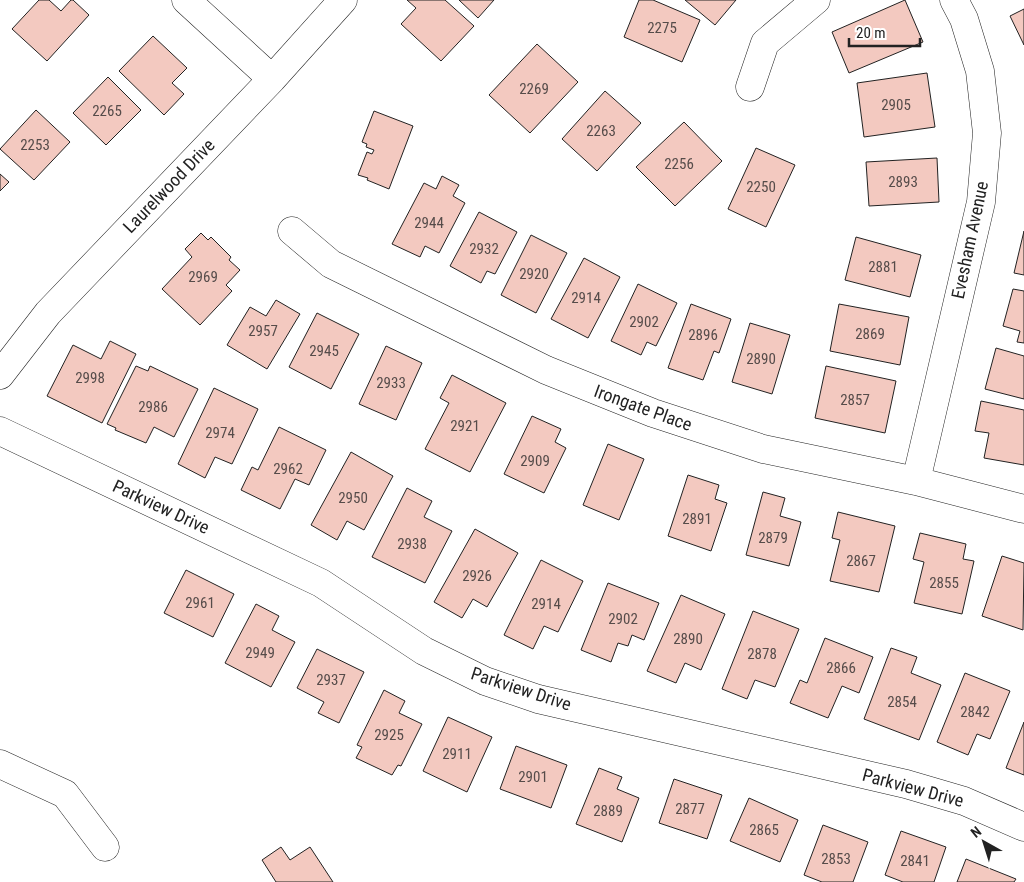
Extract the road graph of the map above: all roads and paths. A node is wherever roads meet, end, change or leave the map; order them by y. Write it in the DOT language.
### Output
graph roads {
  1 [pos="186,0"];
  2 [pos="343,0"];
  3 [pos="816,0"];
  4 [pos="954,0"];
  5 [pos="272,78"];
  6 [pos="750,88"];
  7 [pos="292,231"];
  8 [pos="0,375"];
  9 [pos="0,431"];
  10 [pos="916,481"];
  11 [pos="1024,510"];
  12 [pos="0,764"];
  13 [pos="1024,827"];
  14 [pos="104,847"];
  1 -- 5 [label="street"];
  2 -- 5 [label="street, Laurelwood Drive"];
  3 -- 6 [label="street"];
  4 -- 10 [label="street, Evesham Avenue"];
  5 -- 8 [label="street, Laurelwood Drive"];
  7 -- 10 [label="street, Irongate Place"];
  9 -- 13 [label="street, Parkview Drive"];
  10 -- 11 [label="street, Irongate Place"];
  12 -- 14 [label="street"];
}
